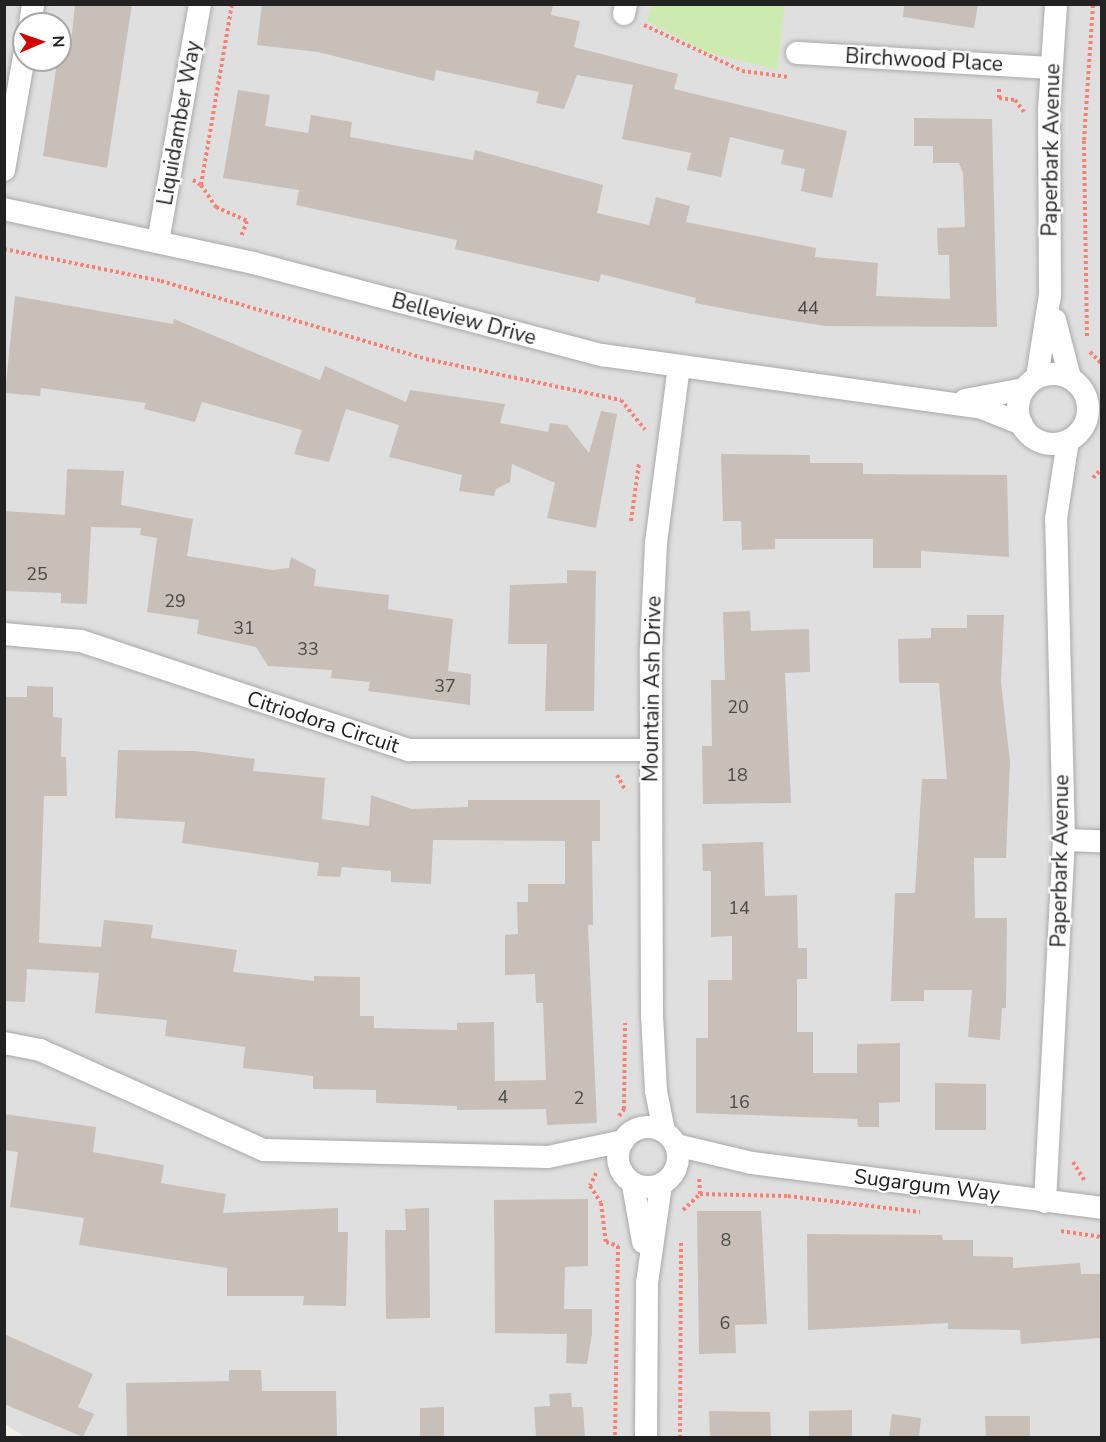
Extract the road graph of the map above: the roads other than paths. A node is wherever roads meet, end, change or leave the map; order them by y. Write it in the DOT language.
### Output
graph roads {
  1 [pos="200,4"];
  2 [pos="1056,4"];
  3 [pos="797,53"];
  4 [pos="1052,68"];
  5 [pos="21,72"];
  6 [pos="4,170"];
  7 [pos="4,209"];
  8 [pos="158,242"];
  9 [pos="1050,295"];
  10 [pos="679,366"];
  11 [pos="1070,378"];
  12 [pos="1031,383"];
  13 [pos="1094,397"];
  14 [pos="928,402"];
  15 [pos="1030,432"];
  16 [pos="1084,432"];
  17 [pos="1056,519"];
  18 [pos="4,634"];
  19 [pos="651,750"];
  20 [pos="1064,840"];
  21 [pos="1101,841"];
  22 [pos="652,1014"];
  23 [pos="4,1043"];
  24 [pos="630,1134"];
  25 [pos="670,1138"];
  26 [pos="600,1158"];
  27 [pos="752,1163"];
  28 [pos="668,1179"];
  29 [pos="628,1180"];
  30 [pos="1045,1202"];
  31 [pos="1101,1208"];
  32 [pos="647,1283"];
  33 [pos="646,1437"];
  1 -- 8 [label="street, Liquidamber Way"];
  2 -- 4 [label="street, Paperbark Avenue"];
  3 -- 4 [label="street, Birchwood Place"];
  4 -- 9 [label="street, Paperbark Avenue"];
  5 -- 6 [label="street"];
  7 -- 8 [label="street, Belleview Drive"];
  8 -- 10 [label="street, Belleview Drive"];
  9 -- 11 [label="street, Paperbark Avenue"];
  9 -- 12 [label="street, Paperbark Avenue"];
  10 -- 14 [label="street, Belleview Drive"];
  10 -- 19 [label="street, Mountain Ash Drive"];
  11 -- 12 [label="street"];
  11 -- 13 [label="street"];
  12 -- 14 [label="street, Belleview Drive"];
  12 -- 15 [label="street"];
  13 -- 16 [label="street"];
  14 -- 15 [label="street, Belleview Drive"];
  15 -- 16 [label="street"];
  15 -- 17 [label="street, Paperbark Avenue"];
  16 -- 17 [label="street, Paperbark Avenue"];
  17 -- 20 [label="street, Paperbark Avenue"];
  18 -- 19 [label="street, Citriodora Circuit"];
  19 -- 22 [label="street, Mountain Ash Drive"];
  20 -- 21 [label="street"];
  20 -- 30 [label="street, Paperbark Avenue"];
  22 -- 24 [label="street, Mountain Ash Drive"];
  22 -- 25 [label="street, Mountain Ash Drive"];
  23 -- 26 [label="street"];
  24 -- 25 [label="street, Sugargum Way"];
  24 -- 26 [label="street"];
  24 -- 29 [label="street, Mountain Ash Drive"];
  25 -- 27 [label="street, Sugargum Way"];
  25 -- 28 [label="street, Mountain Ash Drive"];
  26 -- 29 [label="street"];
  27 -- 28 [label="street, Sugargum Way"];
  27 -- 30 [label="street, Sugargum Way"];
  28 -- 29 [label="street, Sugargum Way"];
  28 -- 32 [label="street"];
  29 -- 32 [label="street"];
  30 -- 31 [label="street, Sugargum Way"];
  32 -- 33 [label="street"];
}
